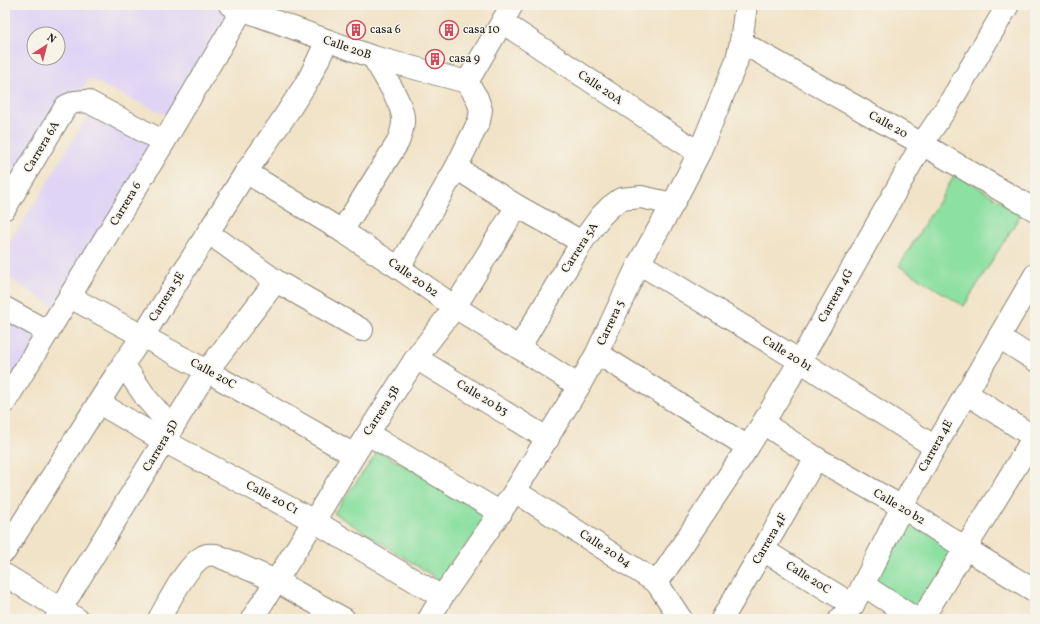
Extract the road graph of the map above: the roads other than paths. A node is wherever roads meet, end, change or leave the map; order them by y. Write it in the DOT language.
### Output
graph roads {
  1 [pos="746,5"];
  2 [pos="1008,5"];
  3 [pos="239,7"];
  4 [pos="507,14"];
  5 [pos="327,41"];
  6 [pos="741,42"];
  7 [pos="373,57"];
  8 [pos="467,82"];
  9 [pos="164,142"];
  10 [pos="922,144"];
  11 [pos="699,153"];
  12 [pos="456,168"];
  13 [pos="246,172"];
  14 [pos="672,204"];
  15 [pos="518,206"];
  16 [pos="5,208"];
  17 [pos="1035,210"];
  18 [pos="342,231"];
  19 [pos="220,241"];
  20 [pos="582,242"];
  21 [pos="639,263"];
  22 [pos="399,268"];
  23 [pos="1035,274"];
  24 [pos="276,280"];
  25 [pos="70,297"];
  26 [pos="455,307"];
  27 [pos="5,308"];
  28 [pos="362,330"];
  29 [pos="48,332"];
  30 [pos="143,336"];
  31 [pos="999,337"];
  32 [pos="518,348"];
  33 [pos="597,353"];
  34 [pos="416,358"];
  35 [pos="1035,360"];
  36 [pos="800,361"];
  37 [pos="123,364"];
  38 [pos="208,370"];
  39 [pos="579,386"];
  40 [pos="966,393"];
  41 [pos="5,402"];
  42 [pos="99,403"];
  43 [pos="763,423"];
  44 [pos="168,434"];
  45 [pos="368,434"];
  46 [pos="1034,437"];
  47 [pos="548,439"];
  48 [pos="748,447"];
  49 [pos="935,447"];
  50 [pos="354,455"];
  51 [pos="816,458"];
  52 [pos="515,492"];
  53 [pos="902,507"];
  54 [pos="501,513"];
  55 [pos="314,521"];
  56 [pos="965,548"];
  57 [pos="764,550"];
  58 [pos="5,551"];
  59 [pos="5,575"];
  60 [pos="276,581"];
  61 [pos="657,583"];
  62 [pos="1035,591"];
  63 [pos="442,597"];
  64 [pos="852,604"];
  65 [pos="64,616"];
  66 [pos="159,619"];
  67 [pos="252,619"];
  68 [pos="344,619"];
  69 [pos="429,619"];
  70 [pos="681,619"];
  71 [pos="722,619"];
  72 [pos="916,619"];
  73 [pos="922,619"];
  1 -- 6 [label="street, Carrera 5"];
  2 -- 10 [label="street, Carrera 4G"];
  3 -- 5 [label="street, Calle 20B"];
  3 -- 9 [label="street, Carrera 6"];
  4 -- 8 [label="street"];
  4 -- 11 [label="street, Calle 20A"];
  5 -- 7 [label="street, Calle 20B"];
  5 -- 13 [label="street, Carrera 5E"];
  6 -- 10 [label="street, Calle 20"];
  6 -- 11 [label="street, Carrera 5"];
  7 -- 8 [label="street, Calle 20B"];
  7 -- 18 [label="street"];
  8 -- 12 [label="street"];
  9 -- 16 [label="street, Carrera 6A"];
  9 -- 25 [label="street, Carrera 6"];
  10 -- 17 [label="street, Calle 20"];
  10 -- 36 [label="street, Carrera 4G"];
  11 -- 14 [label="street, Carrera 5"];
  12 -- 15 [label="street"];
  12 -- 22 [label="street"];
  13 -- 18 [label="street, Calle 20 b2"];
  13 -- 30 [label="street, Carrera 5E"];
  14 -- 20 [label="street, Carrera 5A"];
  14 -- 21 [label="street, Carrera 5"];
  15 -- 20 [label="street"];
  15 -- 26 [label="street, Carrera 5B"];
  18 -- 22 [label="street, Calle 20 b2"];
  19 -- 24 [label="street"];
  20 -- 32 [label="street, Carrera 5A"];
  21 -- 33 [label="street, Carrera 5"];
  21 -- 36 [label="street, Calle 20 b1"];
  22 -- 26 [label="street, Calle 20 b2"];
  23 -- 31 [label="street, Carrera 4E"];
  24 -- 28 [label="street"];
  24 -- 38 [label="street, Carrera 5D"];
  25 -- 29 [label="street, Carrera 6"];
  25 -- 30 [label="street, Calle 20C"];
  26 -- 32 [label="street, Calle 20 b2"];
  26 -- 34 [label="street, Carrera 5B"];
  27 -- 29 [label="street"];
  29 -- 41 [label="street, Carrera 6"];
  30 -- 37 [label="street, Carrera 5E"];
  30 -- 38 [label="street, Calle 20C"];
  31 -- 35 [label="street"];
  31 -- 40 [label="street, Carrera 4E"];
  32 -- 39 [label="street, Calle 20 b2"];
  33 -- 39 [label="street, Carrera 5"];
  33 -- 48 [label="street"];
  34 -- 45 [label="street, Carrera 5B"];
  34 -- 47 [label="street, Calle 20 b3"];
  36 -- 43 [label="street, Carrera 4G"];
  36 -- 49 [label="street, Calle 20 b1"];
  37 -- 42 [label="street, Carrera 5E"];
  37 -- 44 [label="street"];
  38 -- 44 [label="street, Carrera 5D"];
  38 -- 50 [label="street, Calle 20C"];
  39 -- 47 [label="street, Carrera 5"];
  40 -- 46 [label="street"];
  40 -- 49 [label="street, Carrera 4E"];
  42 -- 44 [label="street, Calle 20 C1"];
  42 -- 58 [label="street, Carrera 5E"];
  43 -- 48 [label="street, Carrera 4G"];
  43 -- 51 [label="street, Calle 20 b2"];
  44 -- 55 [label="street, Calle 20 C1"];
  44 -- 65 [label="street, Carrera 5D"];
  45 -- 50 [label="street, Carrera 5B"];
  45 -- 54 [label="street"];
  46 -- 56 [label="street"];
  47 -- 52 [label="street, Carrera 5"];
  48 -- 61 [label="street, Carrera 4G"];
  49 -- 53 [label="street, Carrera 4E"];
  50 -- 55 [label="street, Carrera 5B"];
  51 -- 53 [label="street, Calle 20 b2"];
  51 -- 57 [label="street, Carrera 4F"];
  52 -- 54 [label="street, Carrera 5"];
  52 -- 61 [label="street, Calle 20 b4"];
  53 -- 56 [label="street, Calle 20 b2"];
  53 -- 64 [label="street, Carrera 4E"];
  54 -- 63 [label="street, Carrera 5"];
  55 -- 60 [label="street, Carrera 5B"];
  55 -- 63 [label="street, Calle 20 C1"];
  56 -- 62 [label="street, Calle 20 b2"];
  56 -- 73 [label="street"];
  57 -- 64 [label="street, Calle 20C"];
  57 -- 71 [label="street, Carrera 4F"];
  59 -- 65 [label="street"];
  60 -- 66 [label="street"];
  60 -- 67 [label="street, Carrera 5B"];
  60 -- 68 [label="street"];
  61 -- 70 [label="street, Calle 20 b4"];
  63 -- 69 [label="street, Carrera 5"];
  64 -- 72 [label="street, Calle 20C"];
}
